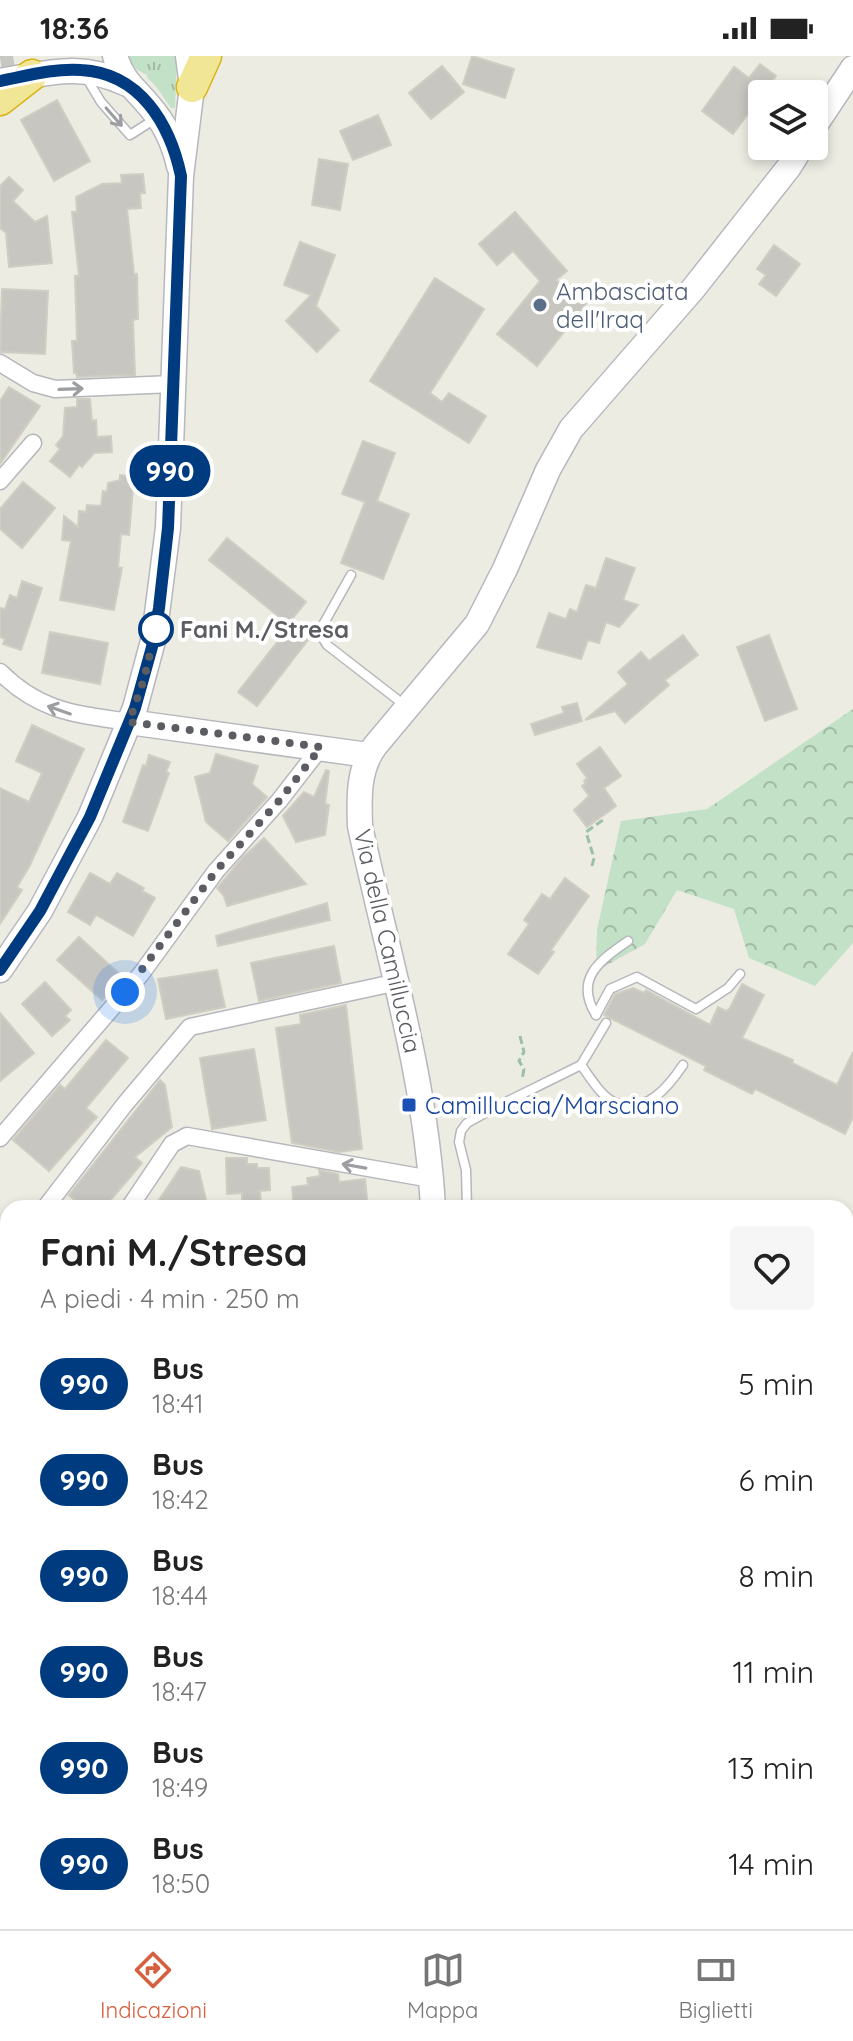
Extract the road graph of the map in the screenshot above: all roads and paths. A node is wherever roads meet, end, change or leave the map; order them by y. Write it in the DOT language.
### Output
graph roads {
  1 [pos="115,56"];
  2 [pos="188,56"];
  3 [pos="206,56"];
  4 [pos="853,68"];
  5 [pos="81,70"];
  6 [pos="32,75"];
  7 [pos="0,81"];
  8 [pos="127,84"];
  9 [pos="0,100"];
  10 [pos="190,102"];
  11 [pos="828,106"];
  12 [pos="158,117"];
  13 [pos="793,160"];
  14 [pos="181,176"];
  15 [pos="0,363"];
  16 [pos="173,384"];
  17 [pos="33,443"];
  18 [pos="0,481"];
  19 [pos="351,575"];
  20 [pos="0,672"];
  21 [pos="407,707"];
  22 [pos="129,722"];
  23 [pos="321,747"];
  24 [pos="368,755"];
  25 [pos="603,820"];
  26 [pos="592,866"];
  27 [pos="628,941"];
  28 [pos="0,970"];
  29 [pos="740,974"];
  30 [pos="398,982"];
  31 [pos="606,1023"];
  32 [pos="520,1036"];
  33 [pos="581,1065"];
  34 [pos="683,1065"];
  35 [pos="519,1095"];
  36 [pos="0,1138"];
  37 [pos="431,1179"];
  38 [pos="51,1200"];
  39 [pos="134,1200"];
  40 [pos="432,1200"];
  41 [pos="467,1200"];
  1 -- 8 [label="street"];
  2 -- 10 [label="street"];
  3 -- 10 [label="highway"];
  4 -- 11 [label="street"];
  5 -- 6 [label="street"];
  5 -- 8 [label="street"];
  5 -- 12 [label="lane, one-way"];
  6 -- 7 [label="street"];
  6 -- 9 [label="highway"];
  8 -- 12 [label="street"];
  10 -- 12 [label="street"];
  10 -- 14 [label="street"];
  12 -- 14 [label="street"];
  13 -- 21 [label="street, Via della Camilluccia"];
  14 -- 16 [label="street"];
  15 -- 16 [label="street, one-way"];
  16 -- 22 [label="street"];
  17 -- 18 [label="street"];
  19 -- 21 [label="lane"];
  22 -- 20 [label="street, one-way"];
  21 -- 24 [label="street, Via della Camilluccia"];
  22 -- 23 [label="street"];
  22 -- 28 [label="street"];
  23 -- 24 [label="street"];
  23 -- 36 [label="street"];
  24 -- 30 [label="street, Via della Camilluccia"];
  25 -- 26 [label="path"];
  27 -- 29 [label="lane"];
  30 -- 37 [label="street, Via della Camilluccia"];
  30 -- 38 [label="street"];
  31 -- 33 [label="lane"];
  32 -- 35 [label="path"];
  33 -- 34 [label="lane"];
  33 -- 35 [label="lane"];
  35 -- 41 [label="lane"];
  37 -- 39 [label="street, one-way"];
  37 -- 40 [label="street, Via della Camilluccia"];
}
